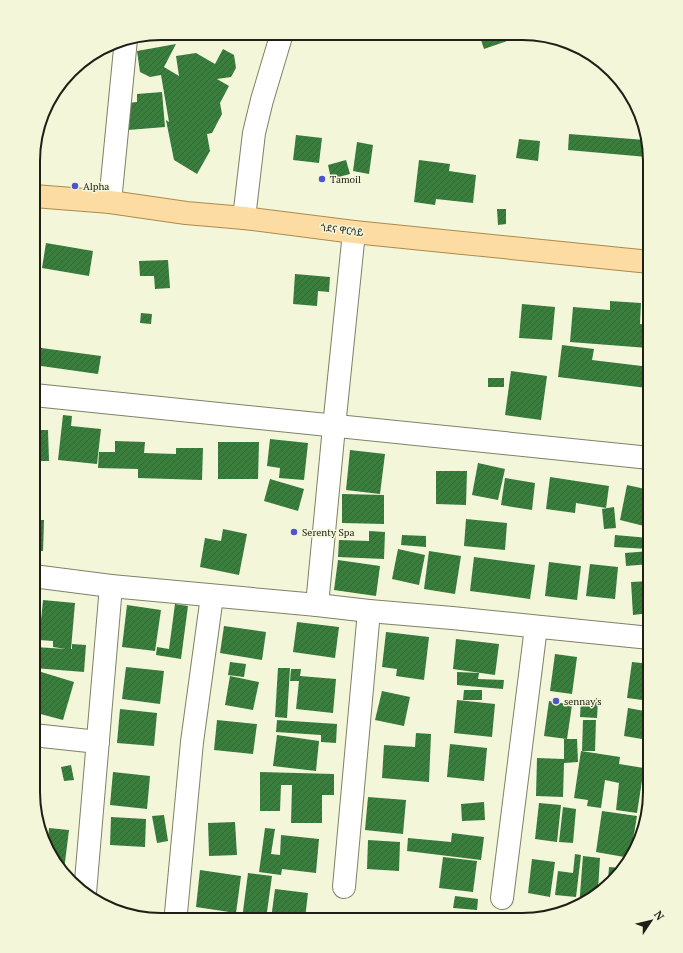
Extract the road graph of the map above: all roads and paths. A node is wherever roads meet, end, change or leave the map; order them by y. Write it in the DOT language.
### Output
graph roads {
  1 [pos="280,40"];
  2 [pos="125,45"];
  3 [pos="40,196"];
  4 [pos="110,202"];
  5 [pos="244,218"];
  6 [pos="354,232"];
  7 [pos="643,261"];
  8 [pos="40,396"];
  9 [pos="334,427"];
  10 [pos="643,457"];
  11 [pos="40,577"];
  12 [pos="112,586"];
  13 [pos="212,596"];
  14 [pos="317,605"];
  15 [pos="368,611"];
  16 [pos="536,627"];
  17 [pos="643,637"];
  18 [pos="40,736"];
  19 [pos="98,742"];
  20 [pos="86,887"];
  21 [pos="344,887"];
  22 [pos="502,898"];
  23 [pos="176,913"];
  1 -- 5 [label="street"];
  2 -- 4 [label="street"];
  3 -- 4 [label="main road, ጎደና ዋርሳይ"];
  4 -- 5 [label="main road, ጎደና ዋርሳይ"];
  5 -- 6 [label="main road, ጎደና ዋርሳይ"];
  6 -- 7 [label="main road, ጎደና ዋርሳይ"];
  6 -- 9 [label="street"];
  8 -- 9 [label="street"];
  9 -- 10 [label="street"];
  9 -- 14 [label="street"];
  11 -- 12 [label="street"];
  12 -- 13 [label="street"];
  12 -- 19 [label="street"];
  13 -- 14 [label="street"];
  13 -- 23 [label="street"];
  14 -- 15 [label="street"];
  15 -- 16 [label="street"];
  15 -- 21 [label="street"];
  16 -- 17 [label="street"];
  16 -- 22 [label="street"];
  18 -- 19 [label="street"];
  19 -- 20 [label="street"];
}
